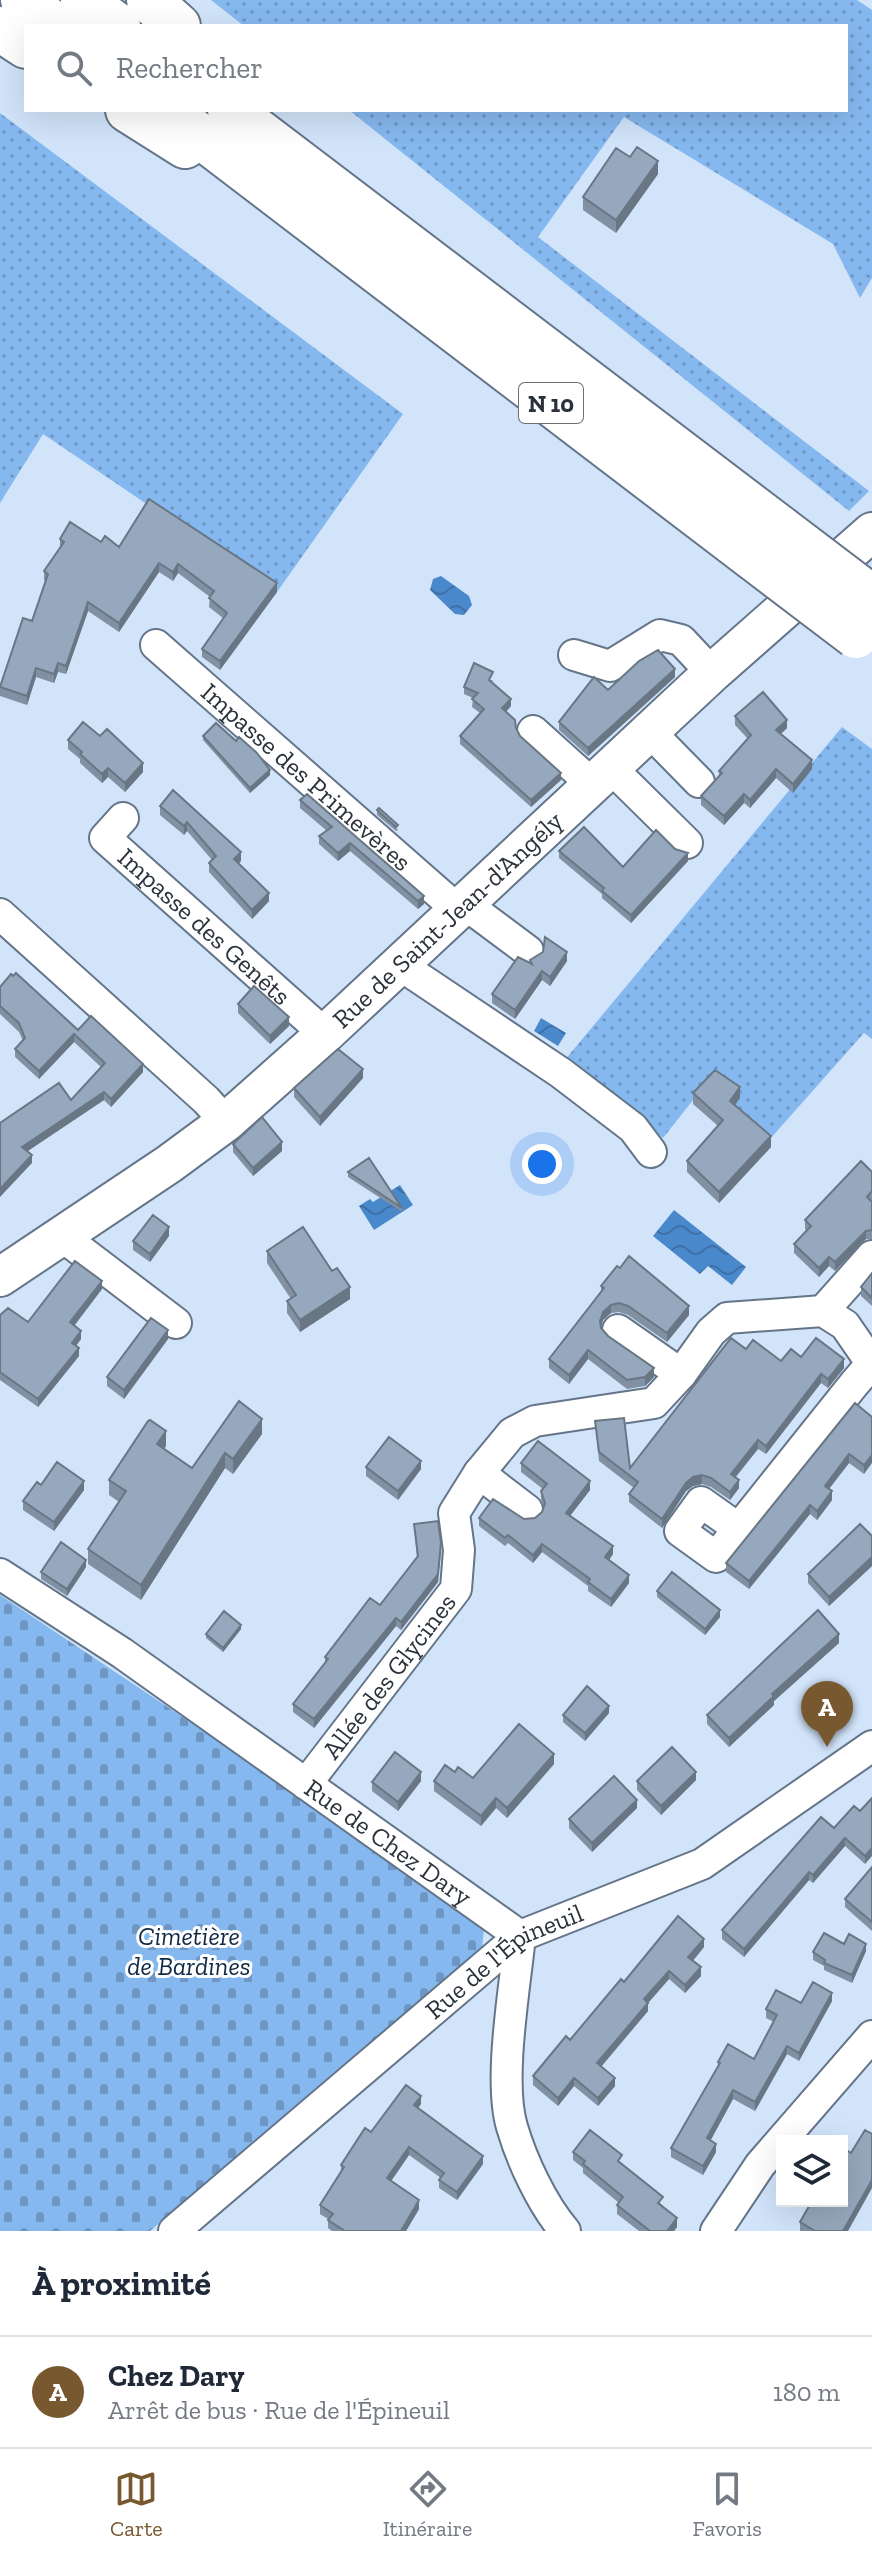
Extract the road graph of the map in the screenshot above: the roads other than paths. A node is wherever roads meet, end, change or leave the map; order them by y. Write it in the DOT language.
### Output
graph roads {
  1 [pos="23,0"];
  2 [pos="83,0"];
  3 [pos="149,0"];
  4 [pos="53,24"];
  5 [pos="115,24"];
  6 [pos="176,24"];
  7 [pos="0,29"];
  8 [pos="24,45"];
  9 [pos="131,112"];
  10 [pos="169,112"];
  11 [pos="233,112"];
  12 [pos="277,112"];
  13 [pos="344,195"];
  14 [pos="349,250"];
  15 [pos="872,532"];
  16 [pos="766,542"];
  17 [pos="867,628"];
  18 [pos="156,645"];
  19 [pos="574,655"];
  20 [pos="712,673"];
  21 [pos="533,731"];
  22 [pos="649,731"];
  23 [pos="601,776"];
  24 [pos="699,782"];
  25 [pos="123,818"];
  26 [pos="687,843"];
  27 [pos="462,907"];
  28 [pos="0,914"];
  29 [pos="528,951"];
  30 [pos="400,965"];
  31 [pos="325,1034"];
  32 [pos="226,1122"];
  33 [pos="651,1152"];
  34 [pos="63,1237"];
  35 [pos="872,1256"];
  36 [pos="0,1277"];
  37 [pos="823,1311"];
  38 [pos="176,1323"];
  39 [pos="618,1330"];
  40 [pos="872,1364"];
  41 [pos="681,1374"];
  42 [pos="479,1473"];
  43 [pos="527,1510"];
  44 [pos="739,1529"];
  45 [pos="0,1574"];
  46 [pos="872,1746"];
  47 [pos="306,1784"];
  48 [pos="520,1936"];
  49 [pos="872,2036"];
  50 [pos="174,2231"];
  51 [pos="565,2231"];
  52 [pos="716,2231"];
  1 -- 4 [label="highway"];
  2 -- 5 [label="highway"];
  3 -- 6 [label="highway"];
  7 -- 8 [label="highway"];
  9 -- 14 [label="highway"];
  10 -- 14 [label="highway, N 10"];
  11 -- 13 [label="highway, N 10"];
  12 -- 13 [label="highway"];
  13 -- 16 [label="highway, N 10"];
  14 -- 16 [label="highway, N 10"];
  15 -- 20 [label="main road, Rue de Saint-Jean-d'Angély"];
  16 -- 17 [label="highway, N 10, bridge"];
  18 -- 27 [label="street, Impasse des Primevères"];
  19 -- 20 [label="street"];
  20 -- 22 [label="main road, Rue de Saint-Jean-d'Angély"];
  21 -- 23 [label="street"];
  22 -- 23 [label="main road, Rue de Saint-Jean-d'Angély"];
  22 -- 24 [label="street"];
  23 -- 26 [label="street"];
  23 -- 27 [label="main road, Rue de Saint-Jean-d'Angély"];
  25 -- 31 [label="street, Impasse des Genêts"];
  27 -- 29 [label="street, Impasse des Primevères"];
  27 -- 30 [label="main road, Rue de Saint-Jean-d'Angély"];
  28 -- 32 [label="street"];
  30 -- 31 [label="main road, Rue de Saint-Jean-d'Angély"];
  30 -- 33 [label="street"];
  31 -- 32 [label="main road, Rue de Saint-Jean-d'Angély"];
  32 -- 34 [label="main road, Rue de Saint-Jean-d'Angély"];
  34 -- 36 [label="main road, Rue de Saint-Jean-d'Angély"];
  34 -- 38 [label="street"];
  35 -- 37 [label="street"];
  37 -- 40 [label="street"];
  37 -- 41 [label="street, Allée des Glycines"];
  39 -- 41 [label="street"];
  40 -- 44 [label="street"];
  41 -- 42 [label="street, Allée des Glycines"];
  42 -- 43 [label="street"];
  42 -- 47 [label="street, Allée des Glycines"];
  44 -- 44 [label="street"];
  45 -- 47 [label="street, Rue de Chez Dary"];
  46 -- 48 [label="street, Rue de l'Épineuil"];
  47 -- 48 [label="street, Rue de Chez Dary"];
  48 -- 50 [label="street, Rue de l'Épineuil"];
  48 -- 51 [label="street"];
  49 -- 52 [label="street"];
}
